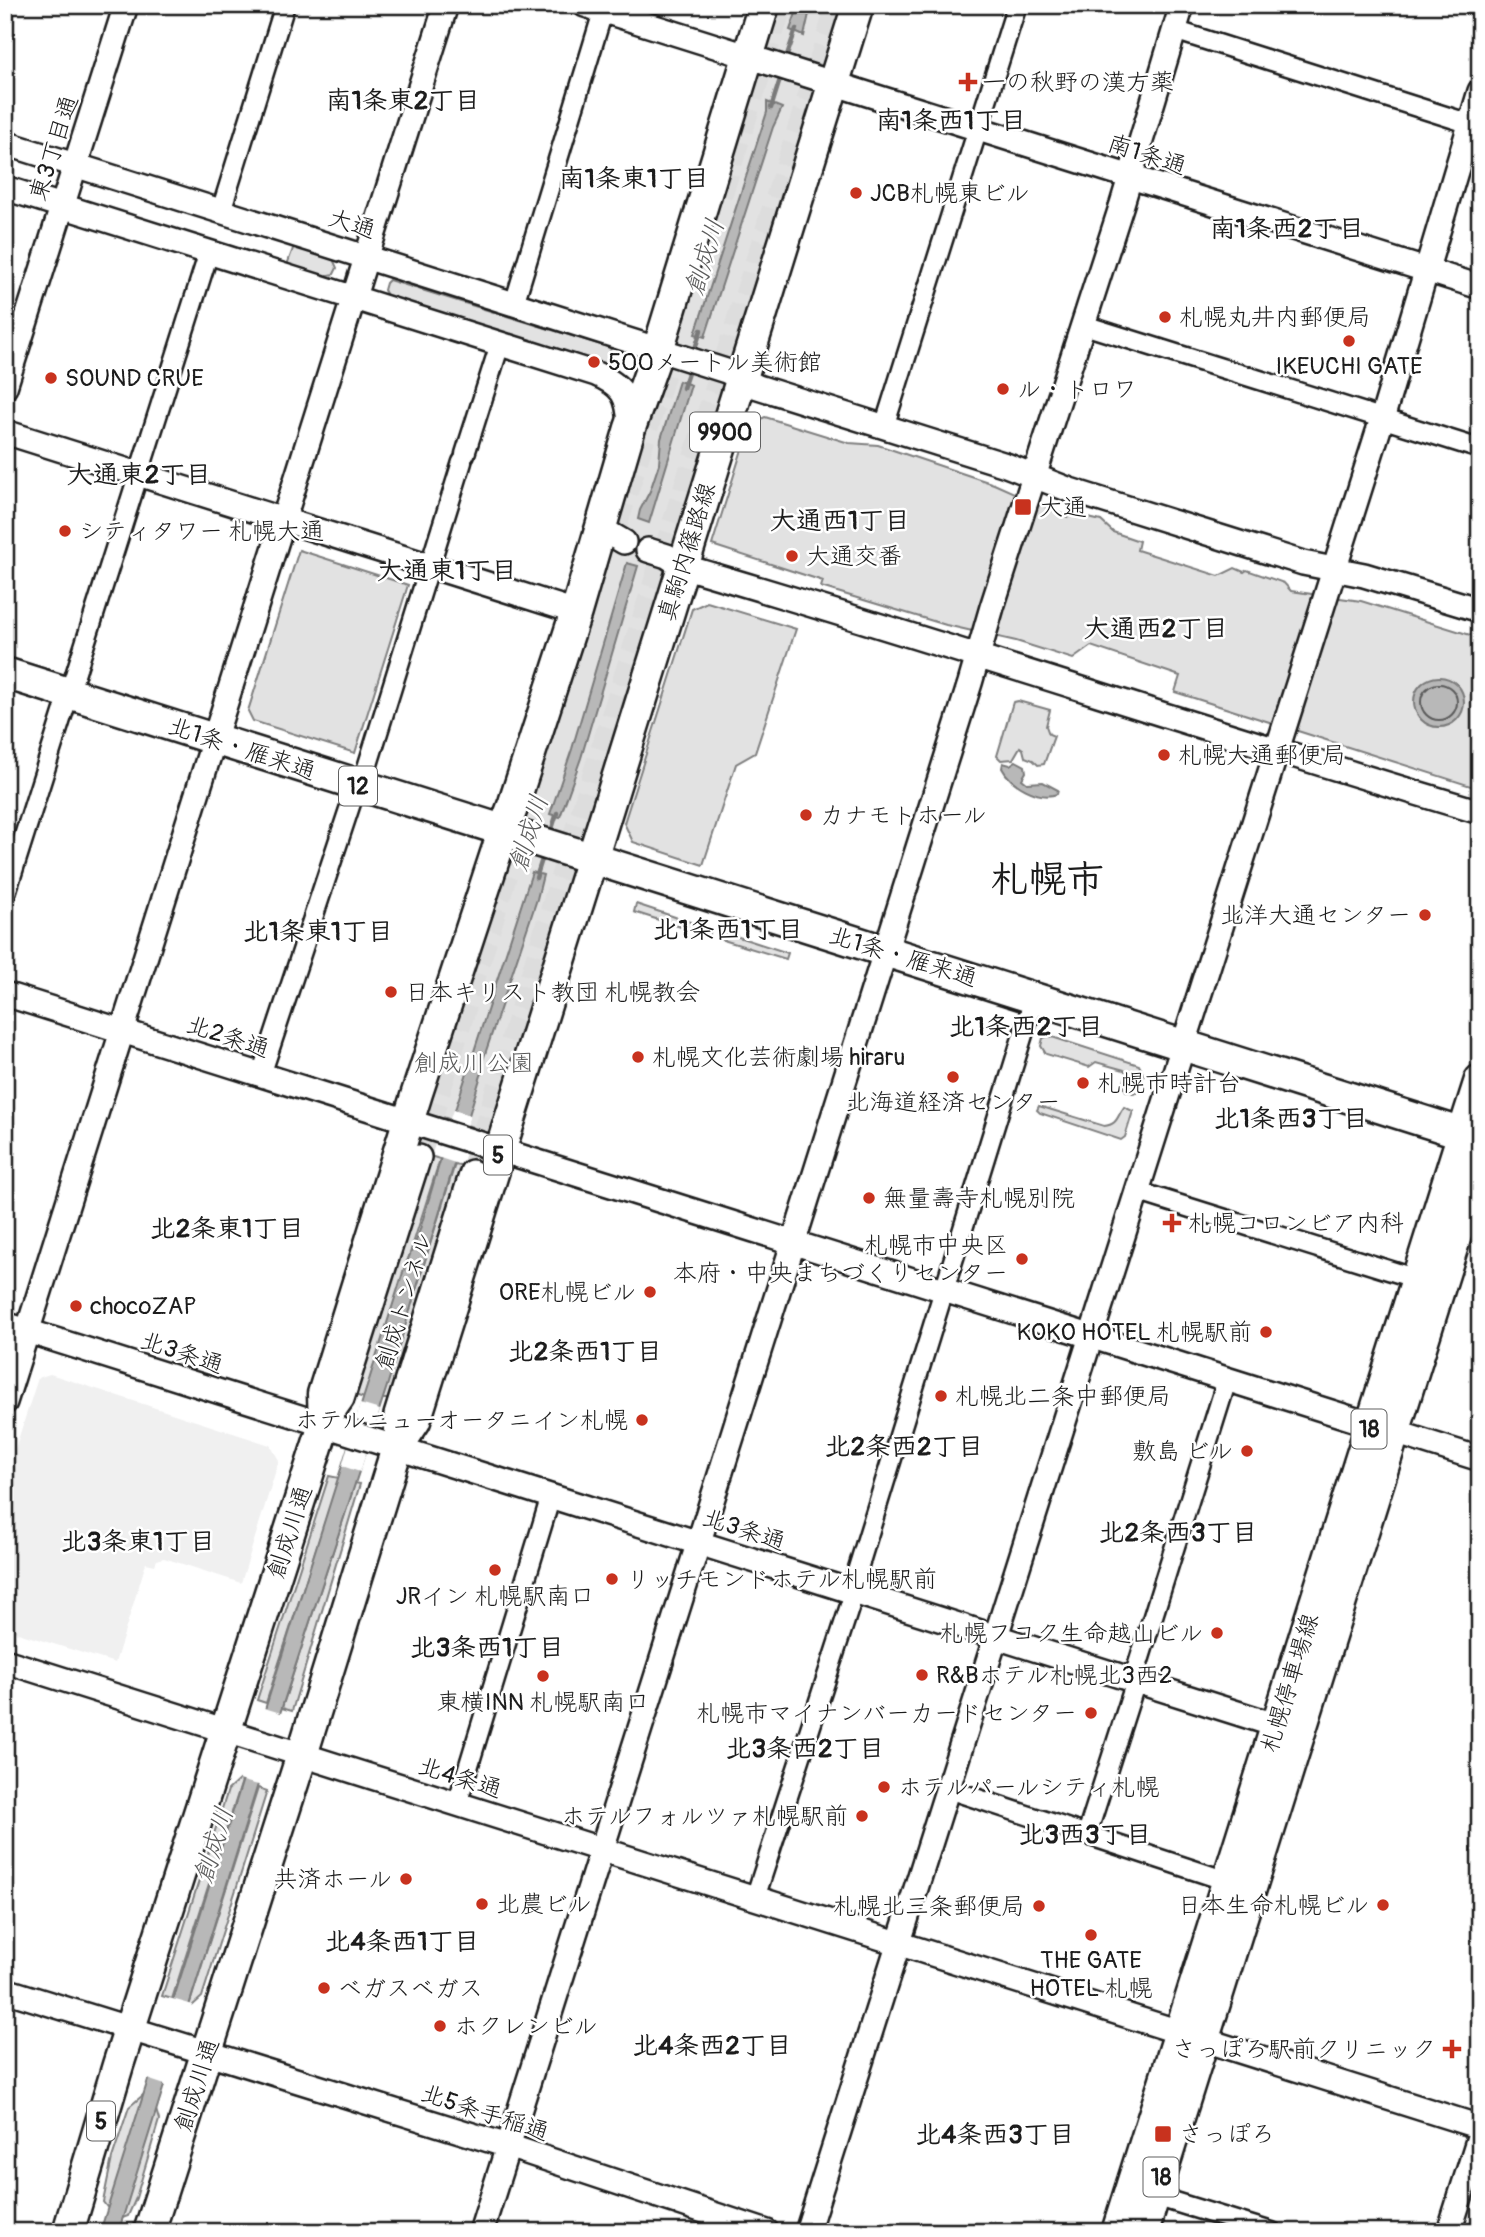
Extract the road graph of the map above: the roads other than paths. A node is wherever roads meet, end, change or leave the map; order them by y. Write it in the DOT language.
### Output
graph roads {
  1 [pos="126,5"];
  2 [pos="285,5"];
  3 [pos="446,5"];
  4 [pos="764,5"];
  5 [pos="858,5"];
  6 [pos="1017,5"];
  7 [pos="1182,5"];
  8 [pos="598,7"];
  9 [pos="1174,30"];
  10 [pos="760,61"];
  11 [pos="833,83"];
  12 [pos="1480,92"];
  13 [pos="1475,126"];
  14 [pos="978,128"];
  15 [pos="5,143"];
  16 [pos="76,164"];
  17 [pos="1130,177"];
  18 [pos="5,188"];
  19 [pos="63,205"];
  20 [pos="221,211"];
  21 [pos="209,252"];
  22 [pos="366,256"];
  23 [pos="1426,271"];
  24 [pos="1480,287"];
  25 [pos="354,297"];
  26 [pos="514,304"];
  27 [pos="1084,325"];
  28 [pos="500,344"];
  29 [pos="681,357"];
  30 [pos="741,379"];
  31 [pos="5,387"];
  32 [pos="1382,419"];
  33 [pos="884,427"];
  34 [pos="630,428"];
  35 [pos="5,432"];
  36 [pos="1480,449"];
  37 [pos="138,474"];
  38 [pos="1035,477"];
  39 [pos="283,519"];
  40 [pos="612,535"];
  41 [pos="649,550"];
  42 [pos="432,566"];
  43 [pos="682,566"];
  44 [pos="1334,569"];
  45 [pos="1480,610"];
  46 [pos="576,612"];
  47 [pos="979,656"];
  48 [pos="5,673"];
  49 [pos="69,694"];
  50 [pos="214,740"];
  51 [pos="1276,751"];
  52 [pos="359,786"];
  53 [pos="1480,812"];
  54 [pos="503,832"];
  55 [pos="592,859"];
  56 [pos="5,897"];
  57 [pos="884,952"];
  58 [pos="5,994"];
  59 [pos="1034,999"];
  60 [pos="122,1031"];
  61 [pos="1182,1045"];
  62 [pos="261,1075"];
  63 [pos="1480,1080"];
  64 [pos="421,1126"];
  65 [pos="1471,1136"];
  66 [pos="499,1151"];
  67 [pos="419,1157"];
  68 [pos="1480,1159"];
  69 [pos="472,1172"];
  70 [pos="1136,1191"];
  71 [pos="794,1243"];
  72 [pos="1417,1279"];
  73 [pos="944,1291"];
  74 [pos="5,1324"];
  75 [pos="27,1331"];
  76 [pos="1090,1336"];
  77 [pos="1227,1380"];
  78 [pos="5,1402"];
  79 [pos="334,1428"];
  80 [pos="1382,1429"];
  81 [pos="385,1444"];
  82 [pos="1480,1460"];
  83 [pos="551,1496"];
  84 [pos="699,1543"];
  85 [pos="853,1592"];
  86 [pos="996,1638"];
  87 [pos="5,1661"];
  88 [pos="1134,1681"];
  89 [pos="1288,1729"];
  90 [pos="235,1734"];
  91 [pos="292,1752"];
  92 [pos="948,1789"];
  93 [pos="457,1804"];
  94 [pos="1087,1834"];
  95 [pos="603,1850"];
  96 [pos="1227,1881"];
  97 [pos="755,1898"];
  98 [pos="899,1944"];
  99 [pos="5,1990"];
  100 [pos="140,2032"];
  101 [pos="1191,2036"];
  102 [pos="197,2050"];
  103 [pos="1480,2127"];
  104 [pos="1480,2134"];
  105 [pos="508,2146"];
  106 [pos="1155,2196"];
  107 [pos="68,2232"];
  108 [pos="149,2232"];
  109 [pos="481,2232"];
  110 [pos="767,2232"];
  111 [pos="807,2232"];
  112 [pos="1117,2232"];
  113 [pos="1143,2232"];
  114 [pos="1272,2232"];
  115 [pos="1449,2232"];
  1 -- 16 [label="street, 東3丁目通"];
  2 -- 20 [label="street"];
  3 -- 22 [label="street"];
  4 -- 10 [label="main road"];
  5 -- 11 [label="main road, 真駒内篠路線 / 9900"];
  6 -- 14 [label="street"];
  7 -- 9 [label="street"];
  8 -- 10 [label="street"];
  8 -- 26 [label="street"];
  9 -- 13 [label="street"];
  9 -- 17 [label="street"];
  10 -- 11 [label="street, 南1条通"];
  10 -- 29 [label="main road"];
  11 -- 14 [label="street, 南1条通"];
  11 -- 30 [label="main road, 真駒内篠路線 / 9900"];
  12 -- 13 [label="street"];
  13 -- 23 [label="street"];
  14 -- 17 [label="street, 南1条通"];
  14 -- 33 [label="street"];
  15 -- 16 [label="street, 大通"];
  16 -- 19 [label="street, 東3丁目通"];
  16 -- 20 [label="street, 大通"];
  17 -- 23 [label="street, 南1条通"];
  17 -- 27 [label="street"];
  18 -- 19 [label="street"];
  19 -- 21 [label="street"];
  19 -- 31 [label="street, 東3丁目通"];
  20 -- 22 [label="street, 大通"];
  21 -- 25 [label="street"];
  21 -- 37 [label="street"];
  22 -- 25 [label="street"];
  22 -- 26 [label="street, 大通"];
  23 -- 24 [label="street, 南1条通"];
  23 -- 32 [label="street"];
  25 -- 28 [label="street"];
  25 -- 39 [label="street"];
  26 -- 29 [label="street, 大通"];
  27 -- 32 [label="street"];
  27 -- 38 [label="street"];
  28 -- 34 [label="street"];
  28 -- 42 [label="street"];
  29 -- 30 [label="street, 大通"];
  29 -- 34 [label="main road"];
  30 -- 33 [label="street, 大通"];
  30 -- 43 [label="main road, 真駒内篠路線 / 9900"];
  32 -- 36 [label="street"];
  32 -- 44 [label="street"];
  33 -- 38 [label="street, 大通"];
  34 -- 40 [label="main road"];
  35 -- 37 [label="street"];
  37 -- 39 [label="street"];
  37 -- 49 [label="street"];
  38 -- 44 [label="street, 大通"];
  38 -- 47 [label="street"];
  39 -- 42 [label="street"];
  39 -- 50 [label="street"];
  40 -- 41 [label="street"];
  40 -- 46 [label="main road"];
  41 -- 43 [label="street"];
  42 -- 46 [label="street"];
  42 -- 52 [label="street"];
  43 -- 47 [label="street"];
  43 -- 55 [label="main road, 真駒内篠路線 / 9900"];
  44 -- 45 [label="street, 大通"];
  44 -- 51 [label="street"];
  46 -- 54 [label="main road"];
  47 -- 51 [label="street"];
  47 -- 57 [label="street"];
  48 -- 49 [label="main road, 北1条・雁来通 / 12"];
  49 -- 50 [label="main road, 北1条・雁来通 / 12"];
  49 -- 56 [label="street"];
  50 -- 52 [label="main road, 北1条・雁来通 / 12"];
  50 -- 60 [label="street"];
  51 -- 53 [label="street"];
  51 -- 61 [label="street"];
  52 -- 54 [label="main road, 北1条・雁来通 / 12"];
  52 -- 62 [label="street"];
  54 -- 55 [label="main road, 北1条・雁来通 / 12"];
  54 -- 64 [label="main road, 創成川通 / 5"];
  55 -- 57 [label="main road, 北1条・雁来通 / 12"];
  55 -- 66 [label="main road, 創成川通 / 5"];
  57 -- 59 [label="main road, 北1条・雁来通 / 12"];
  57 -- 71 [label="street"];
  58 -- 60 [label="street, 北2条通"];
  59 -- 61 [label="main road, 北1条・雁来通 / 12"];
  59 -- 73 [label="street"];
  60 -- 62 [label="street, 北2条通"];
  60 -- 75 [label="street"];
  61 -- 65 [label="main road, 北1条・雁来通 / 12"];
  61 -- 70 [label="street"];
  62 -- 64 [label="street, 北2条通"];
  63 -- 65 [label="main road, 札幌停車場線"];
  64 -- 66 [label="street, 北2条通"];
  64 -- 79 [label="main road, 創成川通 / 5"];
  65 -- 72 [label="main road, 札幌停車場線 / 18"];
  66 -- 71 [label="street"];
  66 -- 81 [label="main road, 創成川通 / 5"];
  67 -- 79 [label="street, 創成トンネル"];
  68 -- 80 [label="main road, 札幌停車場線 / 18"];
  69 -- 81 [label="street, 創成トンネル"];
  70 -- 72 [label="street"];
  70 -- 76 [label="street"];
  71 -- 73 [label="street"];
  71 -- 84 [label="street"];
  72 -- 80 [label="main road, 札幌停車場線 / 18"];
  73 -- 76 [label="street"];
  73 -- 85 [label="street"];
  74 -- 75 [label="street, 北3条通"];
  75 -- 78 [label="street"];
  75 -- 79 [label="street, 北3条通"];
  76 -- 77 [label="street"];
  76 -- 86 [label="street"];
  77 -- 80 [label="street"];
  77 -- 88 [label="street"];
  79 -- 81 [label="street, 北3条通"];
  79 -- 90 [label="main road, 創成川通 / 5"];
  80 -- 82 [label="street"];
  80 -- 89 [label="main road, 札幌停車場線 / 18"];
  81 -- 83 [label="street, 北3条通"];
  81 -- 91 [label="main road, 創成川通 / 5"];
  83 -- 84 [label="street, 北3条通"];
  83 -- 93 [label="street"];
  84 -- 85 [label="street, 北3条通"];
  84 -- 95 [label="street"];
  85 -- 86 [label="street, 北3条通"];
  85 -- 97 [label="street"];
  86 -- 88 [label="street, 北3条通"];
  86 -- 92 [label="street"];
  87 -- 90 [label="street"];
  88 -- 89 [label="street, 北3条通"];
  88 -- 94 [label="street"];
  89 -- 96 [label="main road, 札幌停車場線 / 18"];
  89 -- 101 [label="main road, 札幌停車場線 / 18"];
  90 -- 91 [label="street, 北4条通"];
  90 -- 100 [label="main road, 創成川通 / 5"];
  91 -- 93 [label="street, 北4条通"];
  91 -- 102 [label="main road, 創成川通 / 5"];
  92 -- 94 [label="street"];
  92 -- 98 [label="street"];
  93 -- 95 [label="street, 北4条通"];
  94 -- 96 [label="street"];
  95 -- 97 [label="street, 北4条通"];
  95 -- 105 [label="street"];
  96 -- 101 [label="main road, 札幌停車場線 / 18"];
  97 -- 98 [label="street, 北4条通"];
  98 -- 101 [label="street, 北4条通"];
  98 -- 111 [label="street"];
  99 -- 100 [label="street"];
  100 -- 102 [label="street, 北5条手稲通"];
  100 -- 107 [label="main road, 創成川通 / 5"];
  101 -- 103 [label="street, 北4条通"];
  101 -- 106 [label="main road, 札幌停車場線 / 18"];
  101 -- 112 [label="main road, 札幌停車場線 / 18"];
  102 -- 105 [label="street, 北5条手稲通"];
  102 -- 108 [label="main road, 創成川通 / 5"];
  104 -- 115 [label="street"];
  105 -- 109 [label="street"];
  105 -- 110 [label="street, 北5条手稲通"];
  106 -- 113 [label="main road, 札幌停車場線 / 18"];
  106 -- 114 [label="street"];
}
